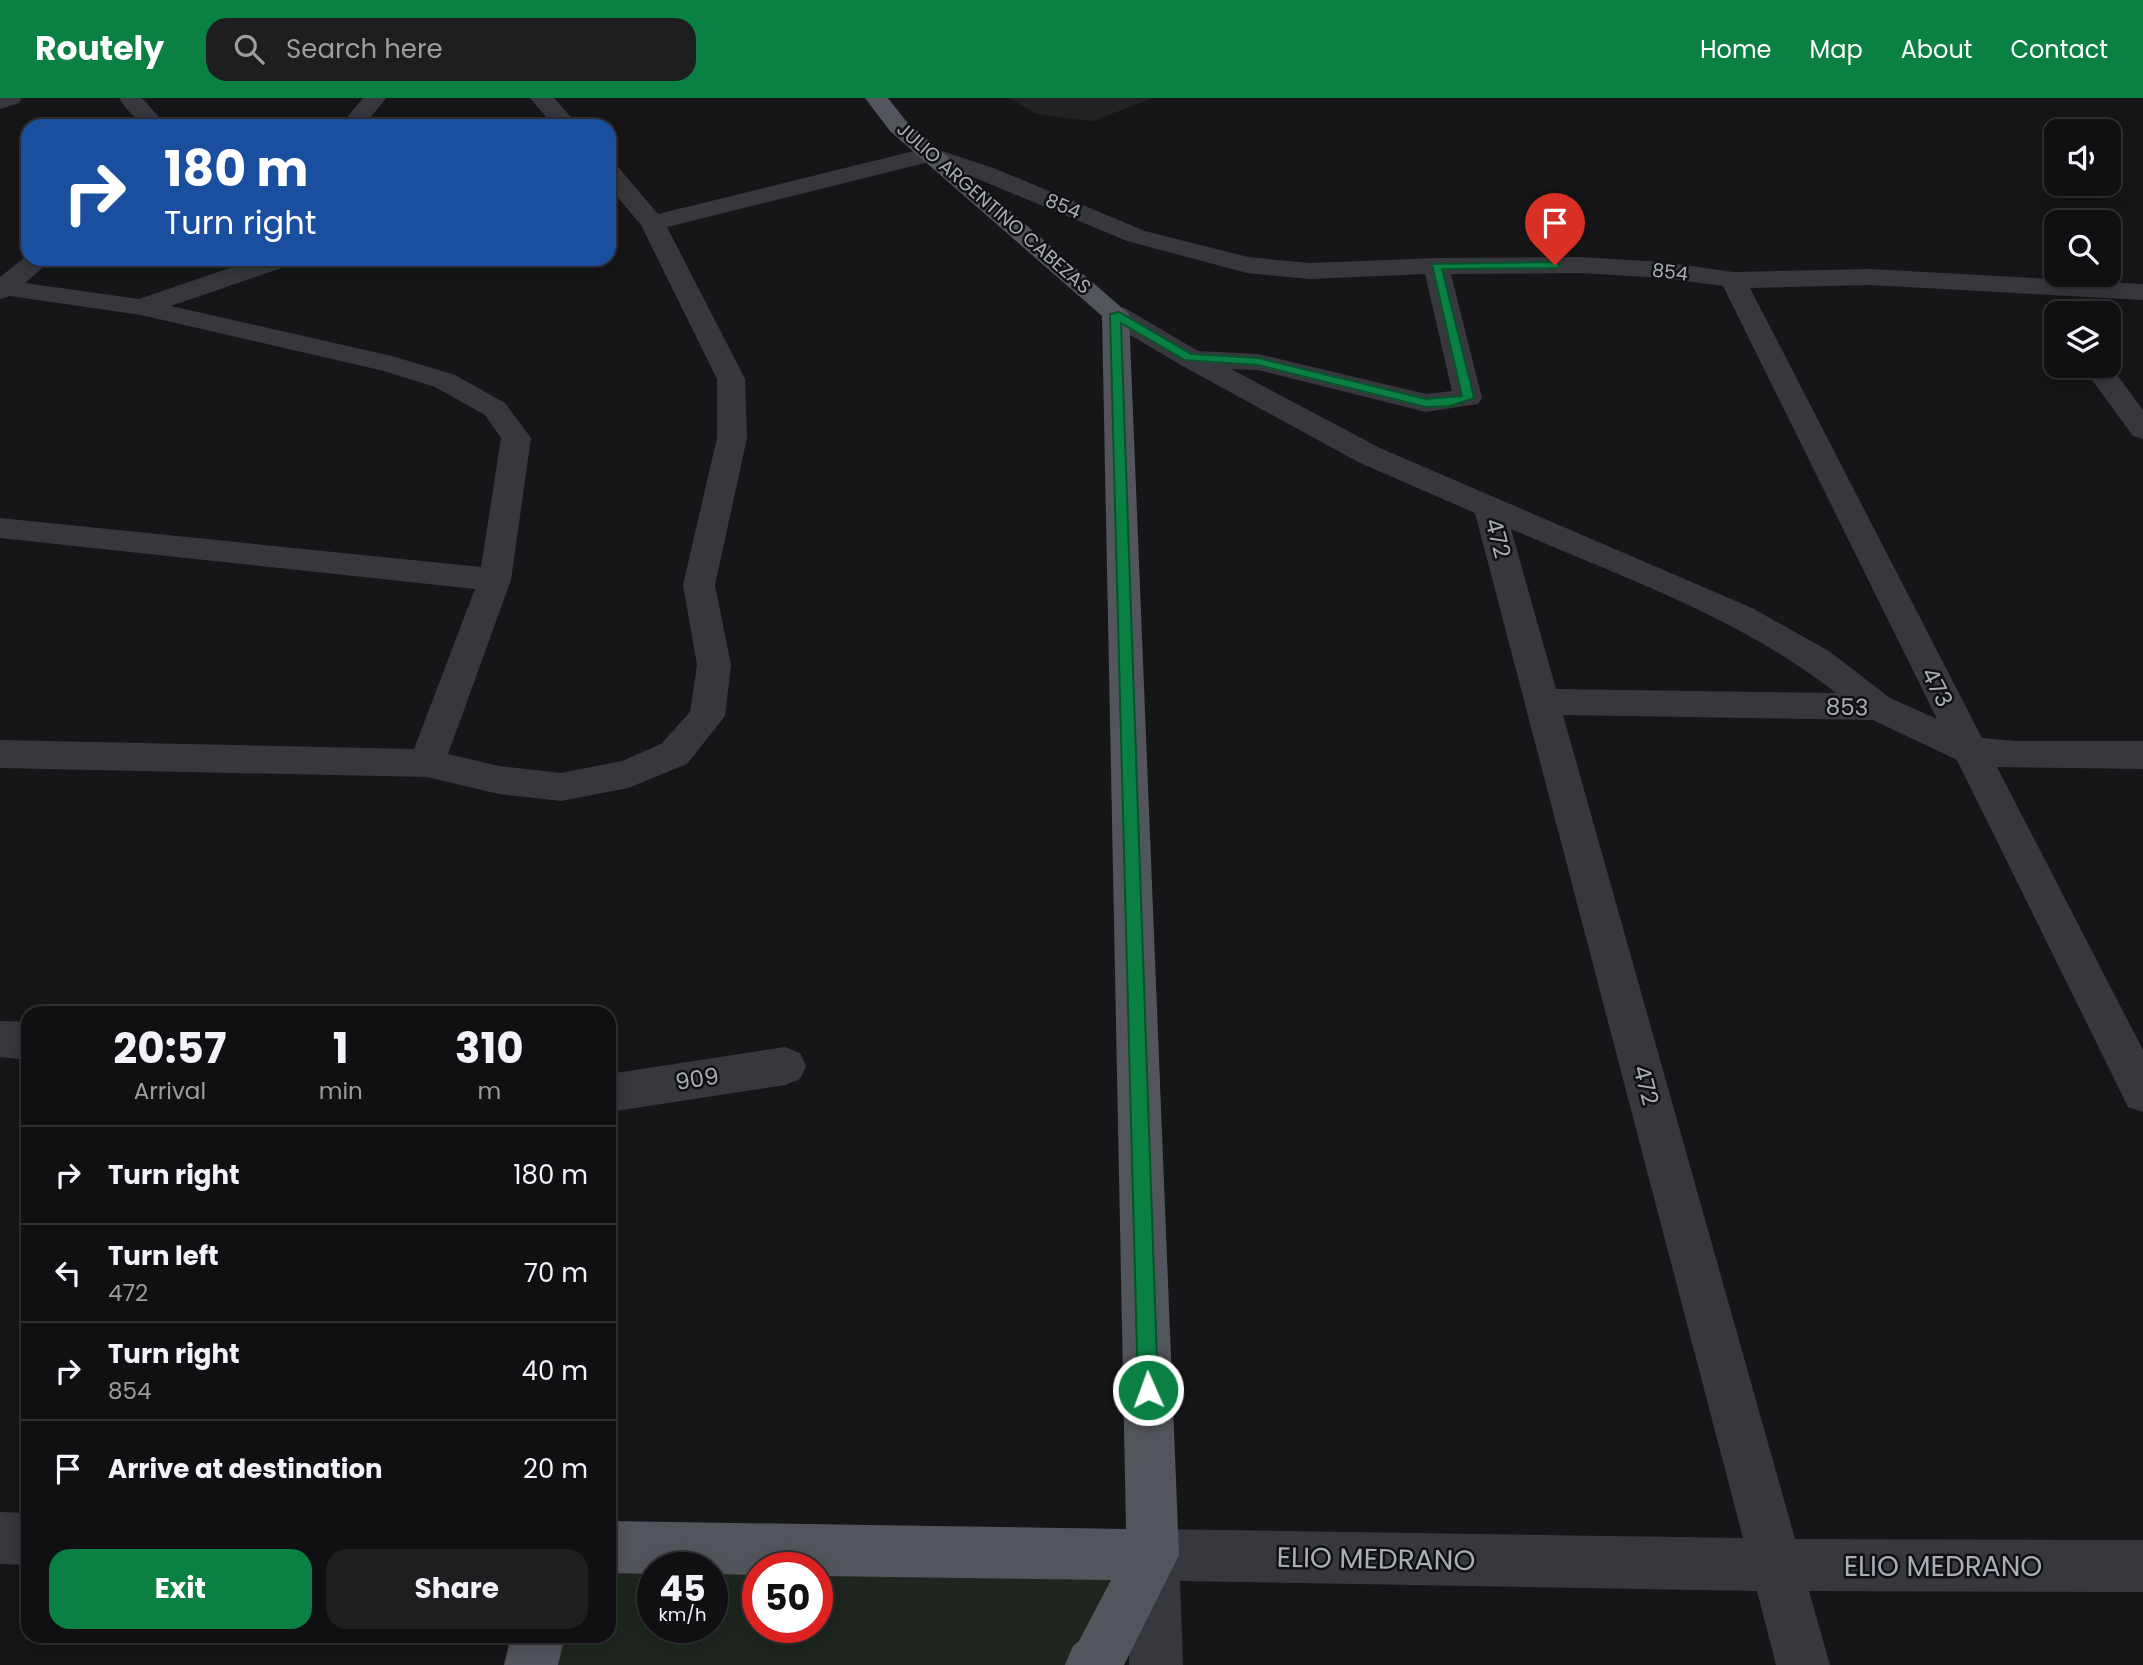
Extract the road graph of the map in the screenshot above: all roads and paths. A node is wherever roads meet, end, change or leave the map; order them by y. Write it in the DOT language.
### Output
graph roads {
  1 [pos="11,98"];
  2 [pos="130,98"];
  3 [pos="376,98"];
  4 [pos="541,98"];
  5 [pos="876,98"];
  6 [pos="0,102"];
  7 [pos="145,116"];
  8 [pos="358,119"];
  9 [pos="560,119"];
  10 [pos="930,154"];
  11 [pos="616,180"];
  12 [pos="990,206"];
  13 [pos="652,223"];
  14 [pos="1199,252"];
  15 [pos="31,266"];
  16 [pos="261,266"];
  17 [pos="1436,266"];
  18 [pos="1733,280"];
  19 [pos="2038,286"];
  20 [pos="2,288"];
  21 [pos="2143,292"];
  22 [pos="2049,301"];
  23 [pos="141,307"];
  24 [pos="1115,314"];
  25 [pos="1189,358"];
  26 [pos="2105,378"];
  27 [pos="2143,430"];
  28 [pos="1489,506"];
  29 [pos="0,528"];
  30 [pos="495,580"];
  31 [pos="1542,702"];
  32 [pos="1878,707"];
  33 [pos="1969,750"];
  34 [pos="0,754"];
  35 [pos="2143,755"];
  36 [pos="428,763"];
  37 [pos="0,1039"];
  38 [pos="21,1040"];
  39 [pos="785,1066"];
  40 [pos="616,1092"];
  41 [pos="2143,1093"];
  42 [pos="0,1538"];
  43 [pos="21,1539"];
  44 [pos="616,1547"];
  45 [pos="1153,1555"];
  46 [pos="1776,1565"];
  47 [pos="2143,1566"];
  48 [pos="536,1643"];
  49 [pos="531,1665"];
  50 [pos="1093,1665"];
  51 [pos="1156,1665"];
  52 [pos="1803,1665"];
  1 -- 6 [label="street"];
  2 -- 7 [label="street"];
  3 -- 8 [label="street"];
  4 -- 9 [label="street"];
  5 -- 10 [label="main road, JULIO ARGENTINO CABEZAS"];
  10 -- 12 [label="main road, JULIO ARGENTINO CABEZAS"];
  10 -- 13 [label="street"];
  10 -- 14 [label="street, 854"];
  11 -- 13 [label="street"];
  12 -- 14 [label="street, 854"];
  12 -- 24 [label="main road, JULIO ARGENTINO CABEZAS"];
  13 -- 36 [label="street"];
  14 -- 17 [label="street, 854"];
  15 -- 20 [label="street"];
  16 -- 23 [label="street"];
  17 -- 18 [label="street, 854"];
  17 -- 25 [label="street"];
  18 -- 19 [label="street, 854"];
  18 -- 33 [label="street, 473"];
  19 -- 21 [label="street, 854"];
  19 -- 22 [label="street"];
  20 -- 23 [label="street"];
  23 -- 30 [label="street"];
  24 -- 25 [label="street"];
  24 -- 45 [label="main road"];
  25 -- 28 [label="street"];
  26 -- 27 [label="street"];
  28 -- 31 [label="street, 472"];
  28 -- 32 [label="street"];
  29 -- 30 [label="street"];
  30 -- 36 [label="street"];
  31 -- 32 [label="street, 853"];
  31 -- 46 [label="street, 472"];
  32 -- 33 [label="street, 853"];
  33 -- 35 [label="street, 853"];
  33 -- 41 [label="street, 473"];
  34 -- 36 [label="street"];
  37 -- 38 [label="street"];
  39 -- 40 [label="street, 909"];
  42 -- 43 [label="street"];
  44 -- 45 [label="main road, ELIO MEDRANO"];
  45 -- 46 [label="street, ELIO MEDRANO"];
  45 -- 50 [label="main road"];
  45 -- 51 [label="street"];
  46 -- 47 [label="street, ELIO MEDRANO"];
  46 -- 52 [label="street, 472"];
  48 -- 49 [label="main road"];
}
